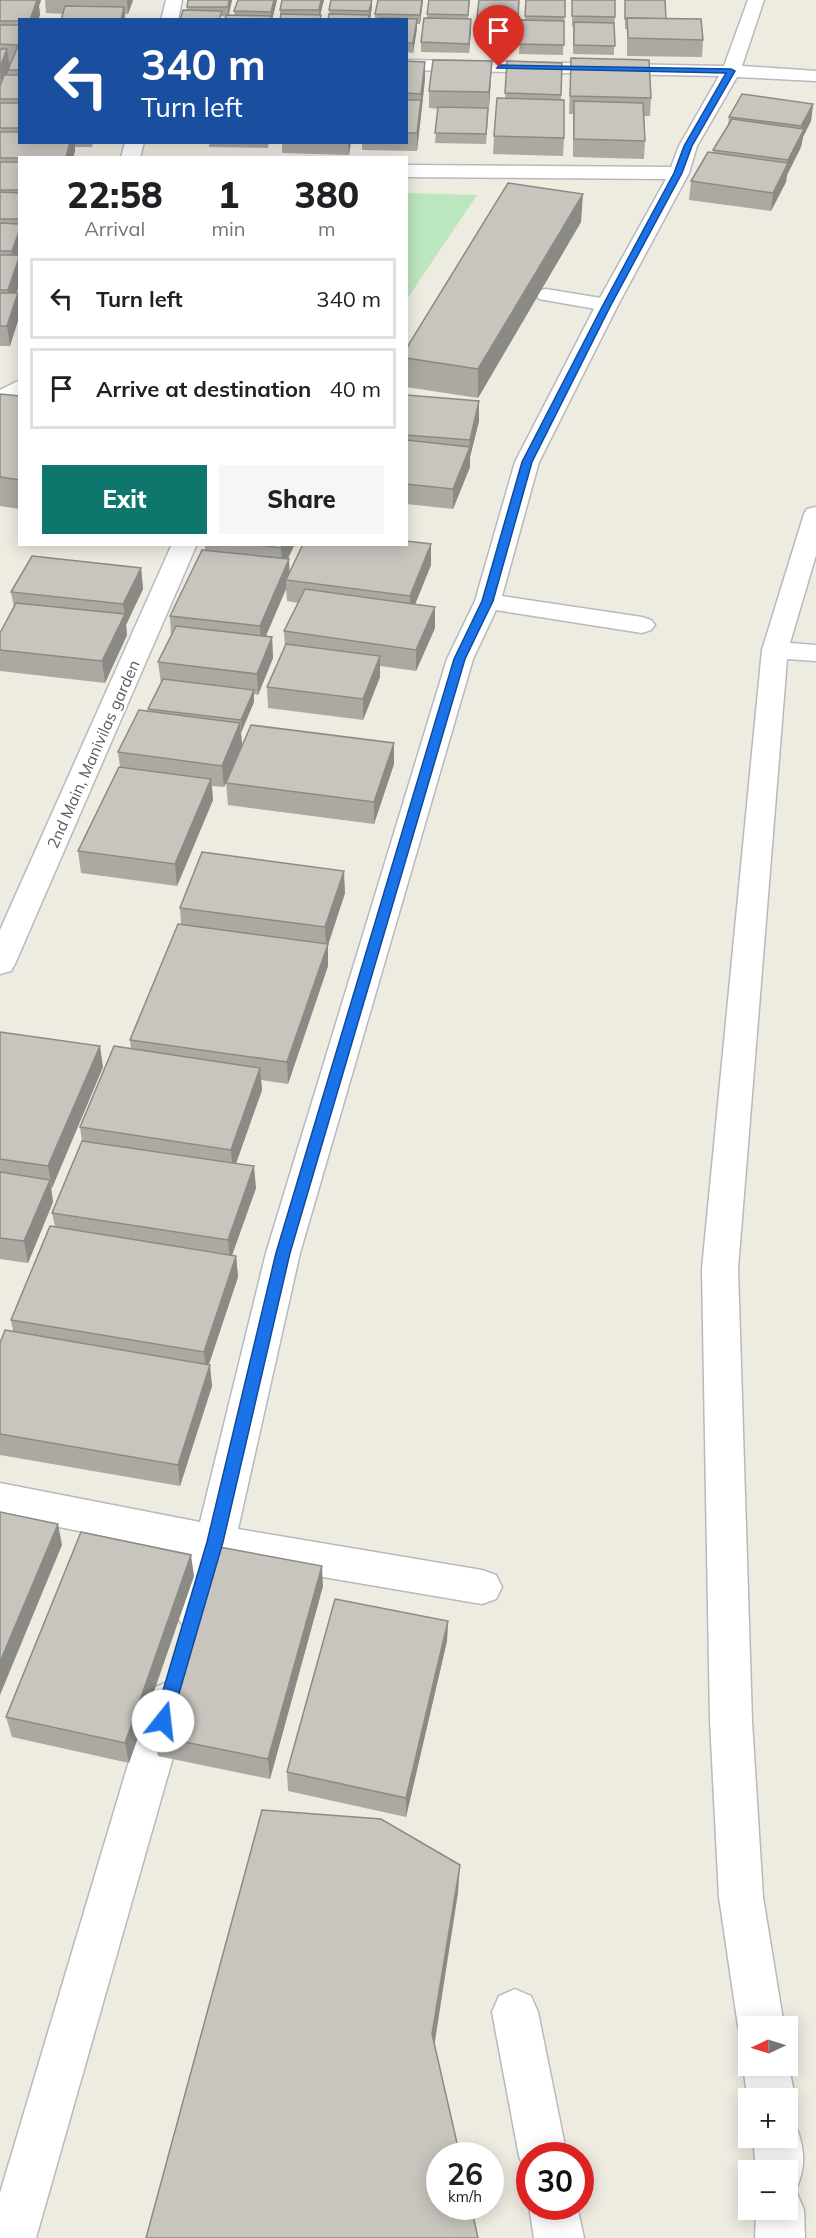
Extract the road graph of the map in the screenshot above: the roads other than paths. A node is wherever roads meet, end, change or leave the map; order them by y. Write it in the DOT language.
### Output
graph roads {
  1 [pos="174,0"];
  2 [pos="756,0"];
  3 [pos="170,18"];
  4 [pos="408,65"];
  5 [pos="731,71"];
  6 [pos="816,76"];
  7 [pos="408,171"];
  8 [pos="678,173"];
  9 [pos="546,295"];
  10 [pos="607,305"];
  11 [pos="816,514"];
  12 [pos="184,546"];
  13 [pos="488,601"];
  14 [pos="642,625"];
  15 [pos="775,650"];
  16 [pos="816,653"];
  17 [pos="12,909"];
  18 [pos="0,964"];
  19 [pos="0,1499"];
  20 [pos="215,1542"];
  21 [pos="482,1587"];
  22 [pos="515,2012"];
  23 [pos="759,2016"];
  24 [pos="540,2142"];
  25 [pos="556,2220"];
  26 [pos="780,2220"];
  27 [pos="11,2238"];
  28 [pos="559,2238"];
  29 [pos="780,2238"];
  1 -- 3 [label="street"];
  2 -- 5 [label="street"];
  4 -- 5 [label="street"];
  5 -- 6 [label="street"];
  5 -- 8 [label="street"];
  7 -- 8 [label="street"];
  8 -- 10 [label="street"];
  9 -- 10 [label="lane"];
  10 -- 13 [label="street"];
  11 -- 15 [label="street"];
  12 -- 17 [label="street, 2nd Main, Manivilas garden"];
  13 -- 14 [label="street"];
  13 -- 20 [label="street"];
  15 -- 16 [label="street"];
  15 -- 23 [label="street"];
  17 -- 18 [label="street, 2nd Main, Manivilas garden"];
  19 -- 20 [label="street"];
  20 -- 21 [label="street"];
  20 -- 27 [label="street"];
  22 -- 24 [label="street"];
  25 -- 28 [label="street"];
  26 -- 29 [label="street"];
}
